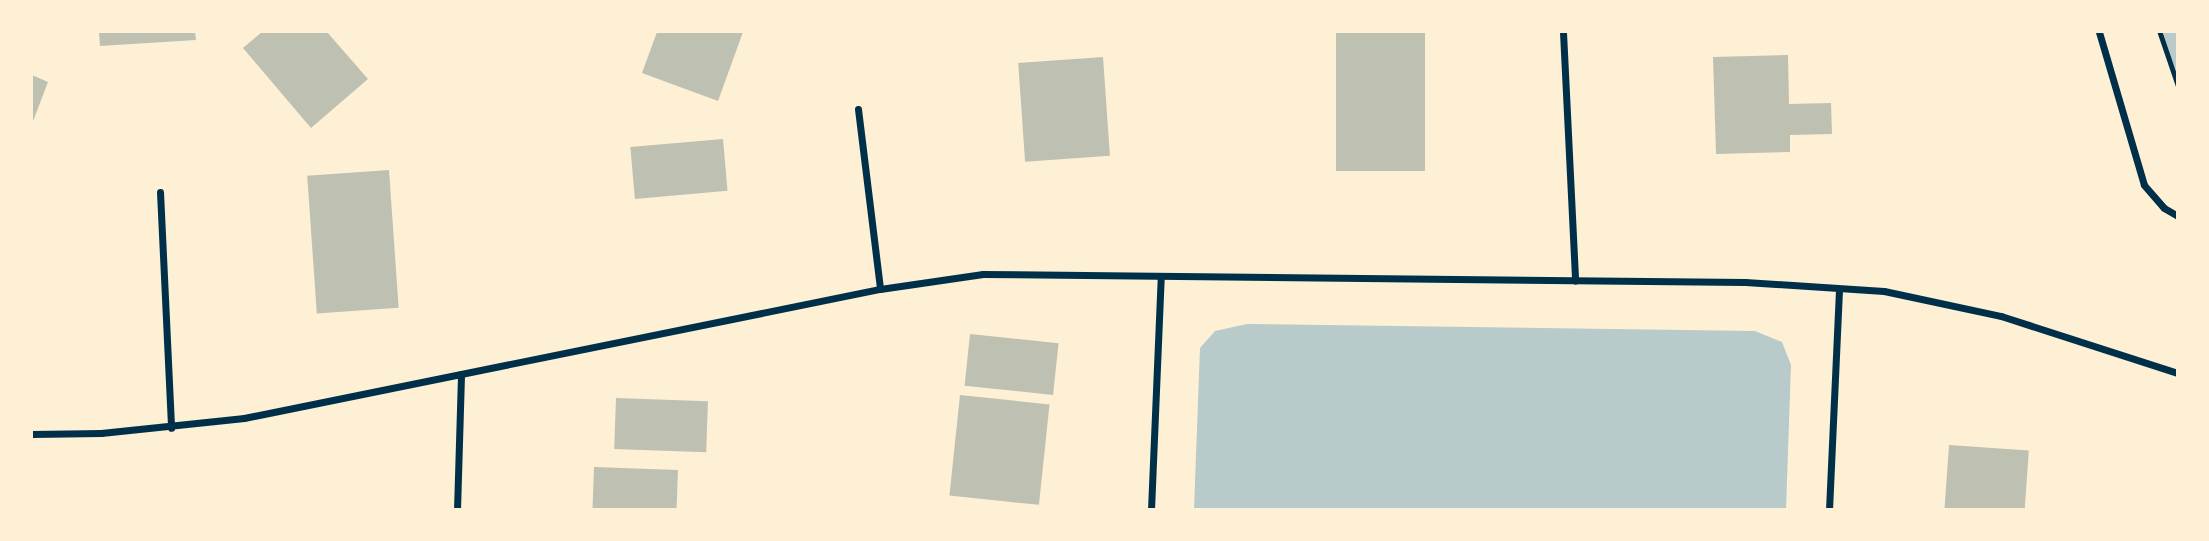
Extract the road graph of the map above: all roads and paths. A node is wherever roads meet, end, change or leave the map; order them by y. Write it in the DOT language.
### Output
graph roads {
  1 [pos="1563,32"];
  2 [pos="2099,32"];
  3 [pos="2160,32"];
  4 [pos="2178,85"];
  5 [pos="858,109"];
  6 [pos="160,192"];
  7 [pos="2178,216"];
  8 [pos="1161,276"];
  9 [pos="1575,281"];
  10 [pos="880,289"];
  11 [pos="1839,289"];
  12 [pos="2178,373"];
  13 [pos="461,374"];
  14 [pos="172,428"];
  15 [pos="32,434"];
  16 [pos="457,509"];
  17 [pos="1151,509"];
  18 [pos="1829,509"];
  1 -- 9 [label="street"];
  2 -- 7 [label="street"];
  3 -- 4 [label="path"];
  5 -- 10 [label="street"];
  6 -- 14 [label="street"];
  8 -- 9 [label="street"];
  8 -- 10 [label="street"];
  8 -- 17 [label="street"];
  9 -- 11 [label="street"];
  10 -- 13 [label="street"];
  11 -- 12 [label="street"];
  11 -- 18 [label="street"];
  13 -- 14 [label="street"];
  13 -- 16 [label="street"];
  14 -- 15 [label="street"];
}
